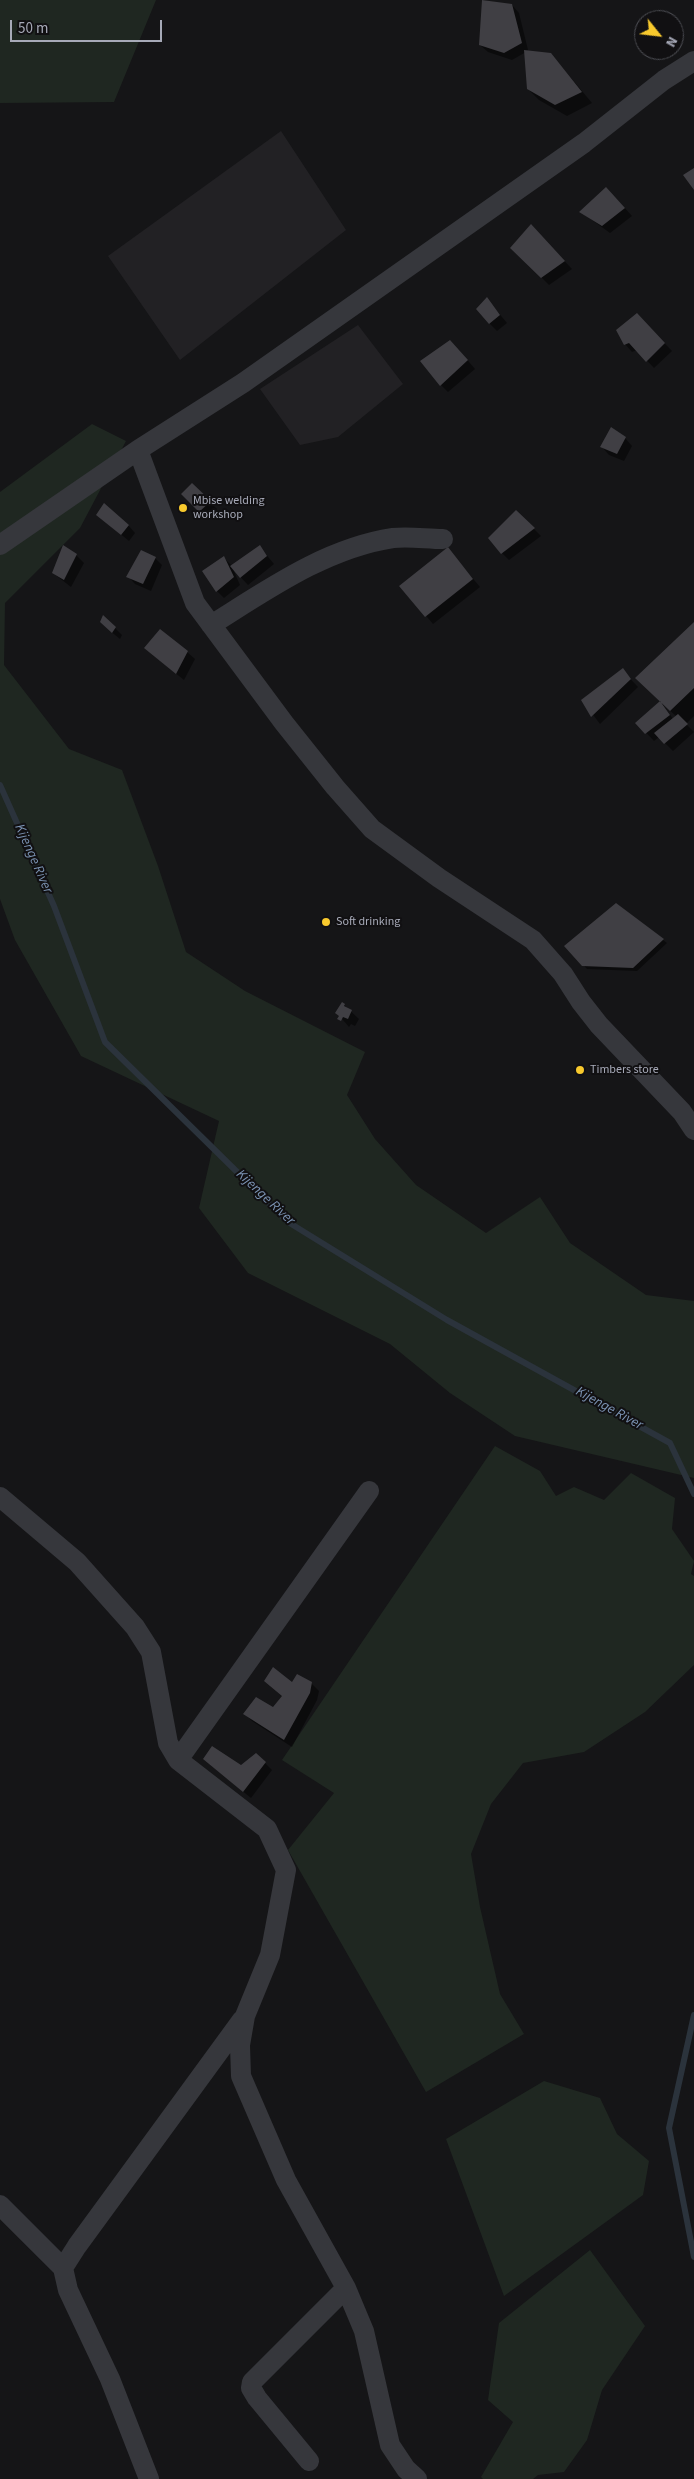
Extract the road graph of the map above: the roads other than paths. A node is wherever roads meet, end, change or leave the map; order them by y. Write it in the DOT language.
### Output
graph roads {
  1 [pos="694,61"];
  2 [pos="138,450"];
  3 [pos="443,539"];
  4 [pos="0,545"];
  5 [pos="211,625"];
  6 [pos="694,1130"];
  7 [pos="369,1491"];
  8 [pos="0,1497"];
  9 [pos="178,1760"];
  10 [pos="245,2016"];
  11 [pos="0,2205"];
  12 [pos="63,2268"];
  13 [pos="346,2288"];
  14 [pos="308,2461"];
  15 [pos="149,2479"];
  16 [pos="417,2479"];
  1 -- 2 [label="street"];
  2 -- 4 [label="street"];
  2 -- 5 [label="street"];
  3 -- 5 [label="street"];
  5 -- 6 [label="street"];
  7 -- 9 [label="street"];
  8 -- 9 [label="street"];
  9 -- 10 [label="street"];
  10 -- 12 [label="street"];
  10 -- 13 [label="street"];
  11 -- 12 [label="street"];
  12 -- 15 [label="street"];
  13 -- 14 [label="street"];
  13 -- 16 [label="street"];
}
